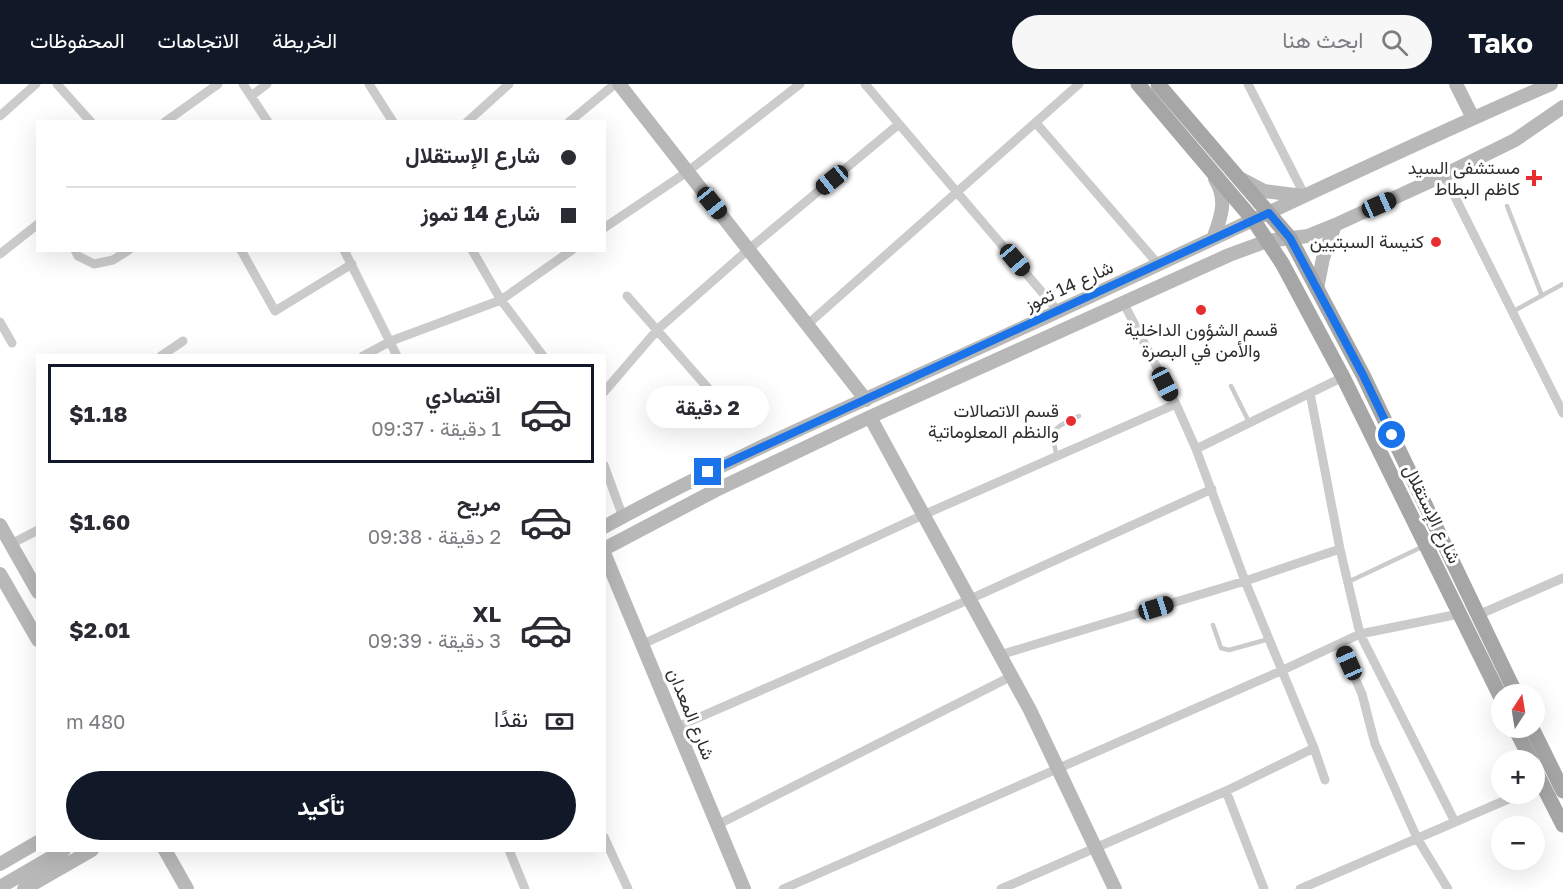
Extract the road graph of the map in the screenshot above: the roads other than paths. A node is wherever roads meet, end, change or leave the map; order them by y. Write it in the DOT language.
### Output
graph roads {
  1 [pos="36,84"];
  2 [pos="57,84"];
  3 [pos="218,84"];
  4 [pos="243,84"];
  5 [pos="267,84"];
  6 [pos="369,84"];
  7 [pos="617,84"];
  8 [pos="800,84"];
  9 [pos="865,84"];
  10 [pos="1079,84"];
  11 [pos="1138,84"];
  12 [pos="1158,84"];
  13 [pos="1248,84"];
  14 [pos="1456,84"];
  15 [pos="1551,84"];
  16 [pos="504,86"];
  17 [pos="251,96"];
  18 [pos="1563,107"];
  19 [pos="0,116"];
  20 [pos="1473,118"];
  21 [pos="89,120"];
  22 [pos="168,120"];
  23 [pos="267,120"];
  24 [pos="392,120"];
  25 [pos="469,120"];
  26 [pos="572,120"];
  27 [pos="1036,123"];
  28 [pos="899,124"];
  29 [pos="687,172"];
  30 [pos="1211,172"];
  31 [pos="1444,175"];
  32 [pos="1236,177"];
  33 [pos="957,192"];
  34 [pos="1305,196"];
  35 [pos="1508,206"];
  36 [pos="1269,213"];
  37 [pos="1254,221"];
  38 [pos="1335,225"];
  39 [pos="36,226"];
  40 [pos="606,227"];
  41 [pos="1213,238"];
  42 [pos="1290,238"];
  43 [pos="1267,241"];
  44 [pos="749,249"];
  45 [pos="76,252"];
  46 [pos="126,252"];
  47 [pos="242,252"];
  48 [pos="345,252"];
  49 [pos="473,252"];
  50 [pos="569,252"];
  51 [pos="0,254"];
  52 [pos="352,264"];
  53 [pos="1158,264"];
  54 [pos="1563,284"];
  55 [pos="1317,289"];
  56 [pos="627,296"];
  57 [pos="1542,296"];
  58 [pos="501,300"];
  59 [pos="1123,302"];
  60 [pos="1058,311"];
  61 [pos="1512,312"];
  62 [pos="0,322"];
  63 [pos="808,324"];
  64 [pos="658,329"];
  65 [pos="183,341"];
  66 [pos="391,341"];
  67 [pos="12,343"];
  68 [pos="163,354"];
  69 [pos="367,354"];
  70 [pos="396,354"];
  71 [pos="542,354"];
  72 [pos="1343,377"];
  73 [pos="1231,386"];
  74 [pos="606,390"];
  75 [pos="1310,393"];
  76 [pos="714,394"];
  77 [pos="866,400"];
  78 [pos="1176,404"];
  79 [pos="1563,413"];
  80 [pos="1079,416"];
  81 [pos="870,417"];
  82 [pos="1249,422"];
  83 [pos="1196,449"];
  84 [pos="1057,456"];
  85 [pos="606,470"];
  86 [pos="1212,489"];
  87 [pos="923,515"];
  88 [pos="623,517"];
  89 [pos="0,525"];
  90 [pos="606,526"];
  91 [pos="36,531"];
  92 [pos="11,544"];
  93 [pos="1425,545"];
  94 [pos="1340,549"];
  95 [pos="606,550"];
  96 [pos="606,556"];
  97 [pos="0,574"];
  98 [pos="1563,578"];
  99 [pos="1245,580"];
  100 [pos="1347,582"];
  101 [pos="36,588"];
  102 [pos="968,600"];
  103 [pos="1459,614"];
  104 [pos="1478,615"];
  105 [pos="1213,625"];
  106 [pos="1360,634"];
  107 [pos="36,637"];
  108 [pos="1269,639"];
  109 [pos="642,644"];
  110 [pos="1340,644"];
  111 [pos="1000,656"];
  112 [pos="1283,670"];
  113 [pos="1012,676"];
  114 [pos="1494,684"];
  115 [pos="1511,684"];
  116 [pos="677,727"];
  117 [pos="1537,738"];
  118 [pos="1314,748"];
  119 [pos="1058,768"];
  120 [pos="1325,780"];
  121 [pos="1226,791"];
  122 [pos="1563,791"];
  123 [pos="1545,797"];
  124 [pos="1497,804"];
  125 [pos="1455,822"];
  126 [pos="717,825"];
  127 [pos="1563,825"];
  128 [pos="1417,838"];
  129 [pos="606,841"];
  130 [pos="36,843"];
  131 [pos="1096,847"];
  132 [pos="43,852"];
  133 [pos="61,852"];
  134 [pos="89,852"];
  135 [pos="166,852"];
  136 [pos="510,852"];
  137 [pos="0,864"];
  138 [pos="0,877"];
  139 [pos="0,887"];
  140 [pos="24,889"];
  141 [pos="187,889"];
  142 [pos="525,889"];
  143 [pos="628,889"];
  144 [pos="744,889"];
  145 [pos="783,889"];
  146 [pos="1001,889"];
  147 [pos="1115,889"];
  148 [pos="1264,889"];
  149 [pos="1300,889"];
  150 [pos="1449,889"];
  1 -- 19 [label="street"];
  2 -- 21 [label="street"];
  3 -- 22 [label="street"];
  4 -- 17 [label="street"];
  5 -- 17 [label="street"];
  6 -- 24 [label="street"];
  7 -- 26 [label="street"];
  7 -- 29 [label="main road"];
  8 -- 29 [label="street"];
  9 -- 28 [label="street"];
  10 -- 27 [label="street"];
  11 -- 30 [label="main road, شارع الإستقلال"];
  12 -- 32 [label="main road, شارع الإستقلال"];
  13 -- 34 [label="street"];
  14 -- 20 [label="main road"];
  15 -- 20 [label="main road, شارع 14 تموز"];
  16 -- 25 [label="street"];
  17 -- 23 [label="street"];
  18 -- 31 [label="main road, شارع 14 تموز"];
  20 -- 34 [label="main road, شارع 14 تموز"];
  27 -- 33 [label="street"];
  27 -- 53 [label="street"];
  28 -- 33 [label="street"];
  28 -- 44 [label="street"];
  29 -- 40 [label="street"];
  29 -- 44 [label="main road"];
  30 -- 37 [label="main road, شارع الإستقلال"];
  30 -- 41 [label="main road"];
  31 -- 38 [label="main road, شارع 14 تموز"];
  31 -- 61 [label="street"];
  32 -- 34 [label="main road"];
  32 -- 36 [label="main road, شارع الإستقلال"];
  33 -- 60 [label="street"];
  33 -- 63 [label="street"];
  34 -- 36 [label="main road, شارع 14 تموز"];
  35 -- 57 [label="lane"];
  36 -- 37 [label="main road, شارع 14 تموز"];
  36 -- 42 [label="main road, شارع الإستقلال"];
  37 -- 41 [label="main road, شارع 14 تموز"];
  37 -- 43 [label="main road, شارع الإستقلال"];
  38 -- 42 [label="main road, شارع 14 تموز"];
  38 -- 55 [label="main road"];
  39 -- 51 [label="street"];
  41 -- 53 [label="main road, شارع 14 تموز"];
  42 -- 43 [label="main road, شارع 14 تموز"];
  42 -- 55 [label="main road, شارع الإستقلال"];
  43 -- 59 [label="main road, شارع 14 تموز"];
  43 -- 72 [label="main road, شارع الإستقلال"];
  44 -- 63 [label="main road"];
  44 -- 64 [label="street"];
  45 -- 46 [label="street"];
  47 -- 52 [label="street"];
  48 -- 52 [label="street"];
  49 -- 58 [label="street"];
  50 -- 58 [label="street"];
  52 -- 66 [label="street"];
  53 -- 60 [label="main road, شارع 14 تموز"];
  54 -- 57 [label="lane"];
  55 -- 104 [label="main road, شارع الإستقلال"];
  56 -- 64 [label="street"];
  57 -- 61 [label="lane"];
  58 -- 66 [label="street"];
  58 -- 71 [label="street"];
  59 -- 78 [label="street"];
  59 -- 81 [label="main road, شارع 14 تموز"];
  60 -- 77 [label="main road, شارع 14 تموز"];
  61 -- 79 [label="street"];
  62 -- 67 [label="street"];
  63 -- 77 [label="main road"];
  64 -- 74 [label="street"];
  64 -- 76 [label="street"];
  65 -- 68 [label="street"];
  66 -- 69 [label="street"];
  66 -- 70 [label="street"];
  72 -- 75 [label="street"];
  72 -- 93 [label="main road, شارع الإستقلال"];
  73 -- 82 [label="lane"];
  75 -- 82 [label="street"];
  75 -- 94 [label="street"];
  77 -- 88 [label="main road, شارع 14 تموز"];
  78 -- 83 [label="street"];
  78 -- 84 [label="street"];
  80 -- 84 [label="lane"];
  81 -- 87 [label="main road"];
  81 -- 95 [label="main road, شارع 14 تموز"];
  82 -- 83 [label="street"];
  83 -- 86 [label="street"];
  84 -- 87 [label="street"];
  85 -- 88 [label="street"];
  86 -- 99 [label="street"];
  86 -- 102 [label="street"];
  87 -- 102 [label="main road"];
  87 -- 109 [label="street"];
  88 -- 90 [label="main road, شارع 14 تموز"];
  89 -- 92 [label="main road"];
  91 -- 92 [label="street"];
  92 -- 101 [label="main road"];
  93 -- 100 [label="lane"];
  93 -- 103 [label="main road, شارع الإستقلال"];
  94 -- 99 [label="street"];
  94 -- 100 [label="street"];
  96 -- 109 [label="main road, شارع المعدان"];
  97 -- 107 [label="main road"];
  98 -- 104 [label="street"];
  99 -- 108 [label="street"];
  99 -- 111 [label="street"];
  100 -- 106 [label="street"];
  102 -- 111 [label="main road"];
  102 -- 116 [label="street"];
  103 -- 106 [label="street"];
  103 -- 114 [label="main road, شارع الإستقلال"];
  104 -- 115 [label="main road, شارع الإستقلال"];
  105 -- 108 [label="lane"];
  106 -- 110 [label="street"];
  106 -- 125 [label="street"];
  108 -- 112 [label="street"];
  109 -- 116 [label="main road, شارع المعدان"];
  110 -- 112 [label="street"];
  110 -- 128 [label="street"];
  111 -- 113 [label="main road"];
  112 -- 118 [label="street"];
  112 -- 119 [label="street"];
  113 -- 119 [label="main road"];
  113 -- 126 [label="street"];
  116 -- 126 [label="main road, شارع المعدان"];
  117 -- 122 [label="main road"];
  118 -- 120 [label="street"];
  118 -- 121 [label="street"];
  119 -- 131 [label="main road"];
  119 -- 145 [label="street"];
  121 -- 131 [label="street"];
  121 -- 148 [label="street"];
  123 -- 127 [label="main road"];
  124 -- 125 [label="street"];
  125 -- 128 [label="street"];
  126 -- 144 [label="main road, شارع المعدان"];
  128 -- 149 [label="street"];
  128 -- 150 [label="street"];
  129 -- 143 [label="street"];
  130 -- 137 [label="main road"];
  131 -- 146 [label="street"];
  131 -- 147 [label="main road"];
  132 -- 138 [label="main road"];
  133 -- 139 [label="main road"];
  134 -- 140 [label="main road"];
  135 -- 141 [label="main road"];
  136 -- 142 [label="street"];
}
